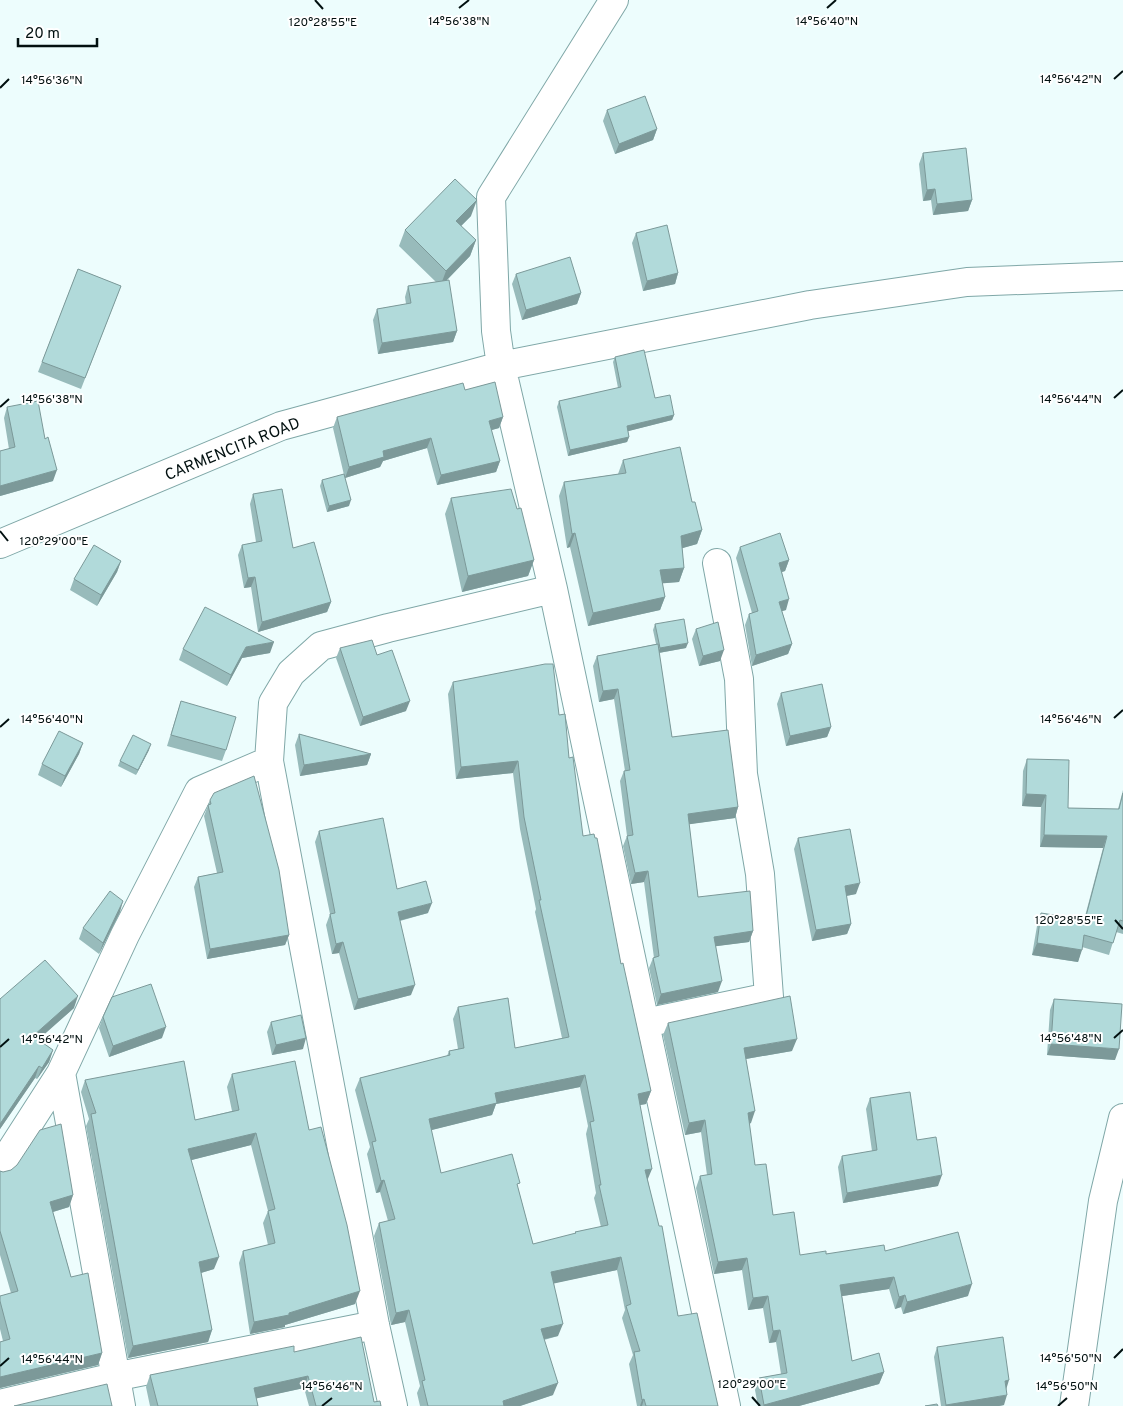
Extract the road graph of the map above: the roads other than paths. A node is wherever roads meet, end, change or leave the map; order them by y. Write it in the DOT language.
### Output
graph roads {
  1 [pos="614,0"];
  2 [pos="1123,276"];
  3 [pos="501,366"];
  4 [pos="0,544"];
  5 [pos="718,563"];
  6 [pos="552,590"];
  7 [pos="269,761"];
  8 [pos="644,1023"];
  9 [pos="61,1074"];
  10 [pos="1123,1118"];
  11 [pos="0,1168"];
  12 [pos="375,1325"];
  13 [pos="114,1377"];
  14 [pos="0,1404"];
  15 [pos="120,1406"];
  16 [pos="393,1406"];
  17 [pos="726,1406"];
  18 [pos="1074,1406"];
  1 -- 3 [label="street"];
  2 -- 3 [label="street, CARMENCITA ROAD"];
  3 -- 4 [label="street, CARMENCITA ROAD"];
  3 -- 6 [label="street"];
  5 -- 8 [label="street"];
  6 -- 7 [label="street"];
  6 -- 8 [label="street"];
  7 -- 9 [label="street"];
  7 -- 12 [label="street"];
  8 -- 17 [label="street"];
  9 -- 11 [label="street"];
  9 -- 13 [label="street"];
  10 -- 18 [label="street"];
  12 -- 13 [label="street"];
  12 -- 16 [label="street"];
  13 -- 14 [label="street"];
  13 -- 15 [label="street"];
}
